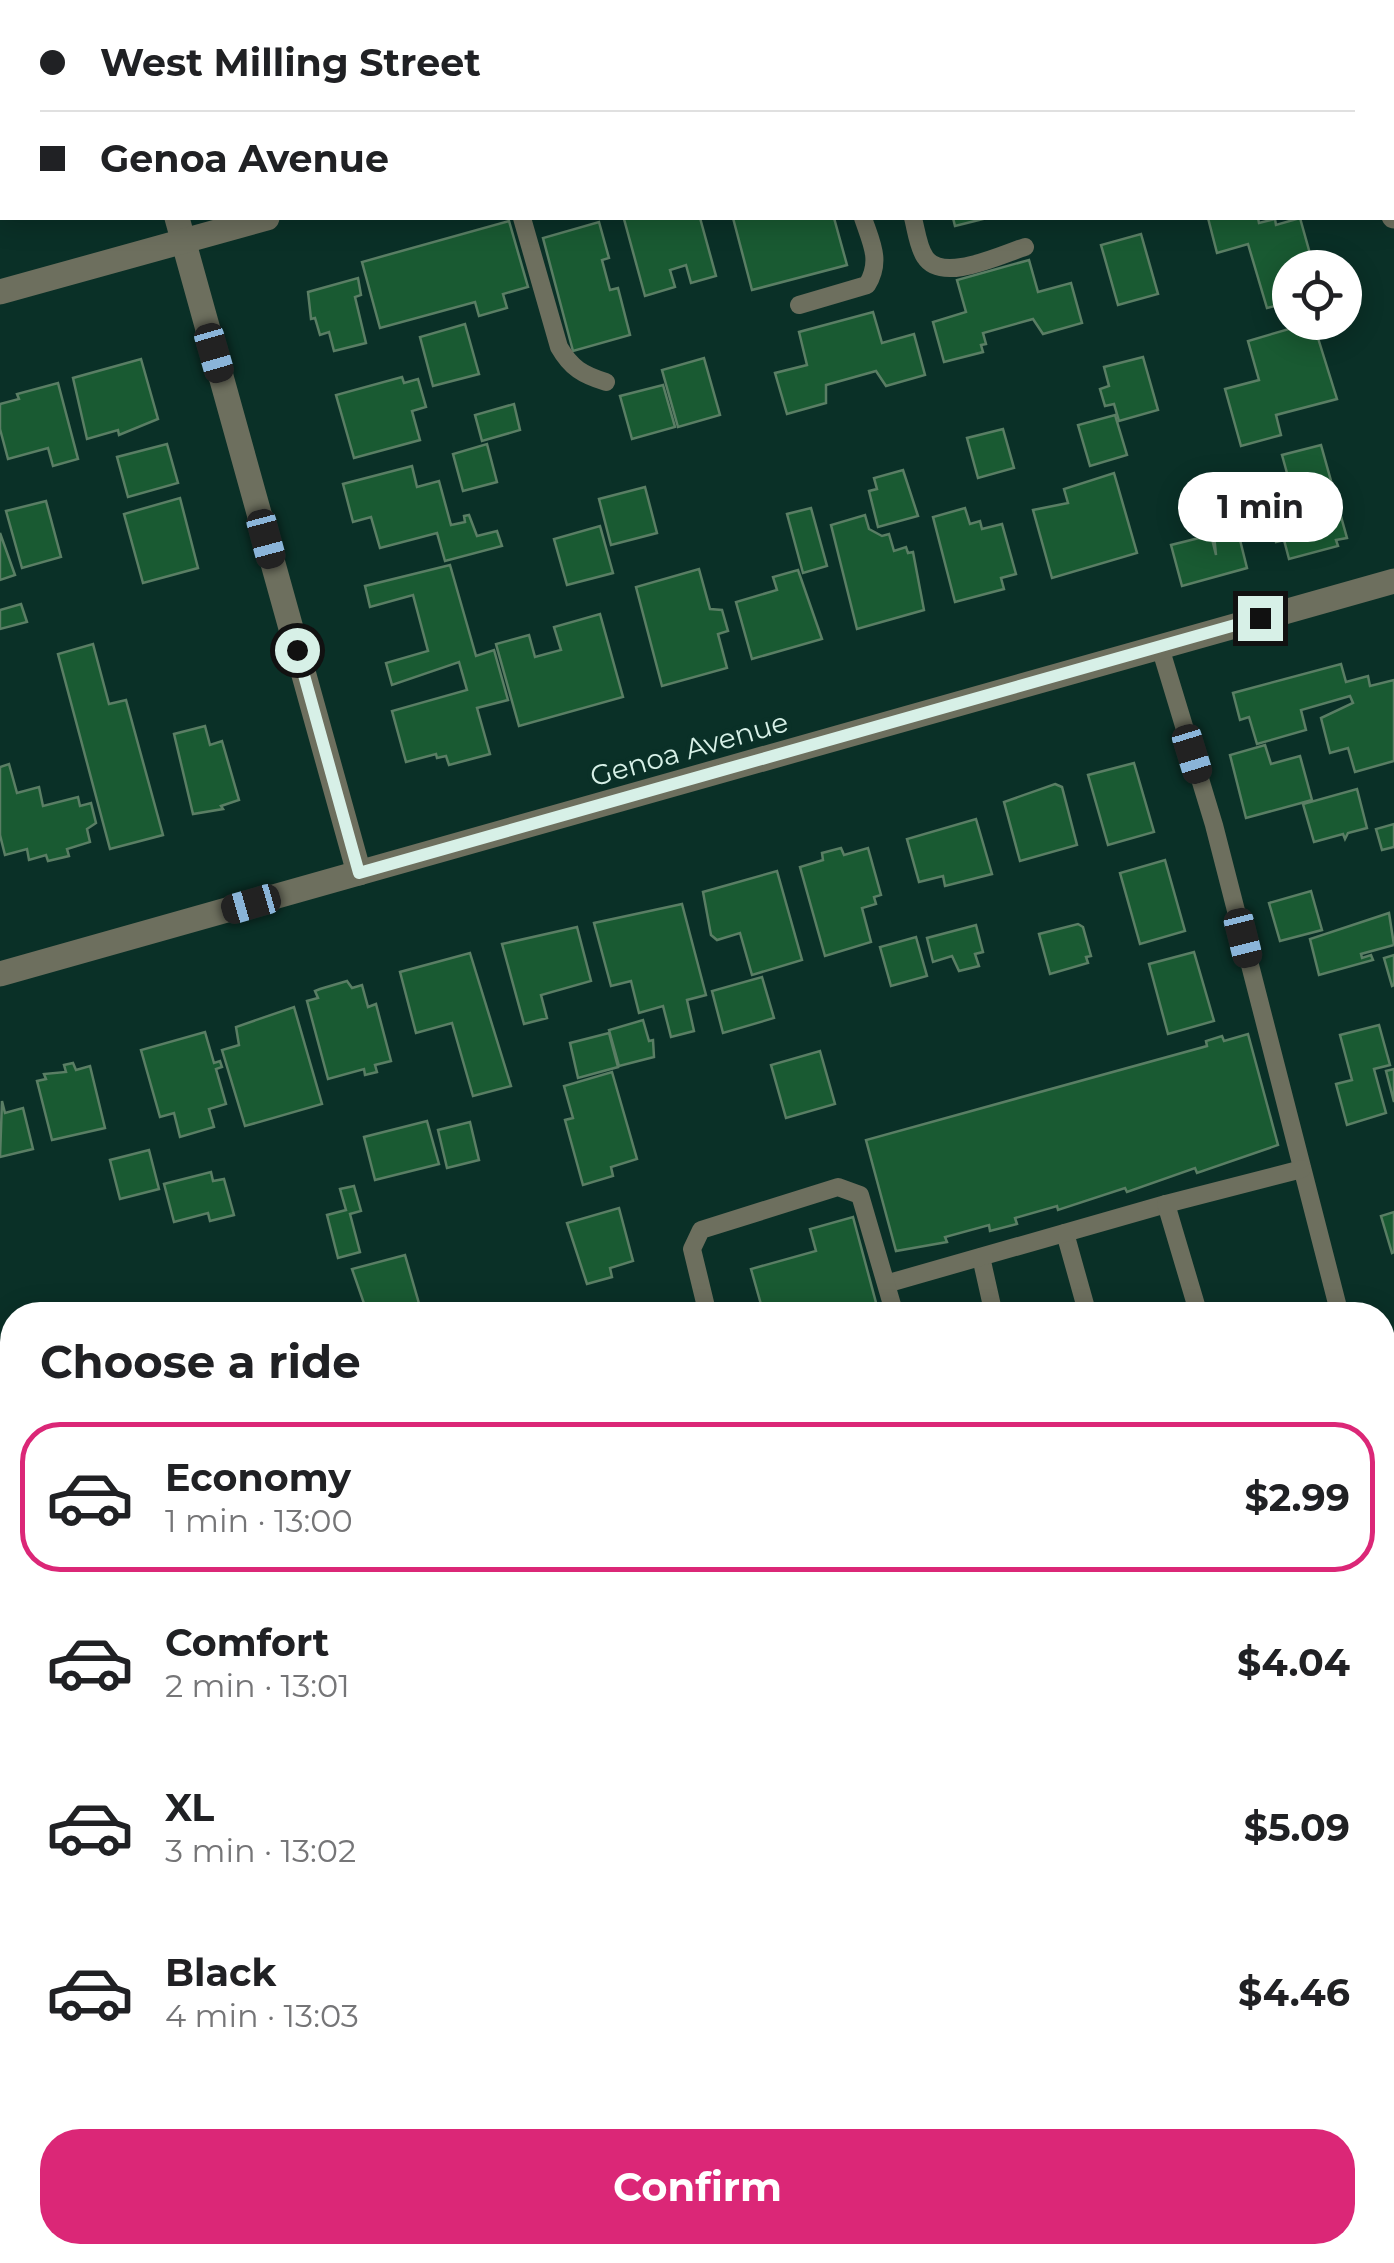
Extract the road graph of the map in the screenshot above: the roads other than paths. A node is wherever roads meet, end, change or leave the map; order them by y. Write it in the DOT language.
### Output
graph roads {
  1 [pos="252,220"];
  2 [pos="523,220"];
  3 [pos="864,220"];
  4 [pos="914,220"];
  5 [pos="180,229"];
  6 [pos="1025,247"];
  7 [pos="0,292"];
  8 [pos="799,305"];
  9 [pos="606,382"];
  10 [pos="1394,581"];
  11 [pos="1160,647"];
  12 [pos="359,873"];
  13 [pos="0,974"];
  14 [pos="1302,1169"];
  15 [pos="1166,1204"];
  16 [pos="1065,1233"];
  17 [pos="982,1257"];
  18 [pos="889,1284"];
  19 [pos="705,1302"];
  20 [pos="892,1302"];
  21 [pos="991,1302"];
  22 [pos="1084,1302"];
  23 [pos="1195,1302"];
  24 [pos="1337,1302"];
  1 -- 5 [label="street"];
  2 -- 9 [label="lane"];
  3 -- 8 [label="lane"];
  4 -- 6 [label="lane"];
  5 -- 7 [label="street"];
  5 -- 12 [label="street"];
  10 -- 11 [label="street, Genoa Avenue"];
  11 -- 12 [label="street, Genoa Avenue"];
  11 -- 14 [label="lane"];
  12 -- 13 [label="street, Genoa Avenue"];
  14 -- 15 [label="lane"];
  14 -- 24 [label="lane"];
  15 -- 16 [label="lane"];
  15 -- 23 [label="lane"];
  16 -- 17 [label="lane"];
  16 -- 22 [label="lane"];
  17 -- 18 [label="lane"];
  17 -- 21 [label="lane"];
  18 -- 19 [label="lane"];
  18 -- 20 [label="lane"];
}
